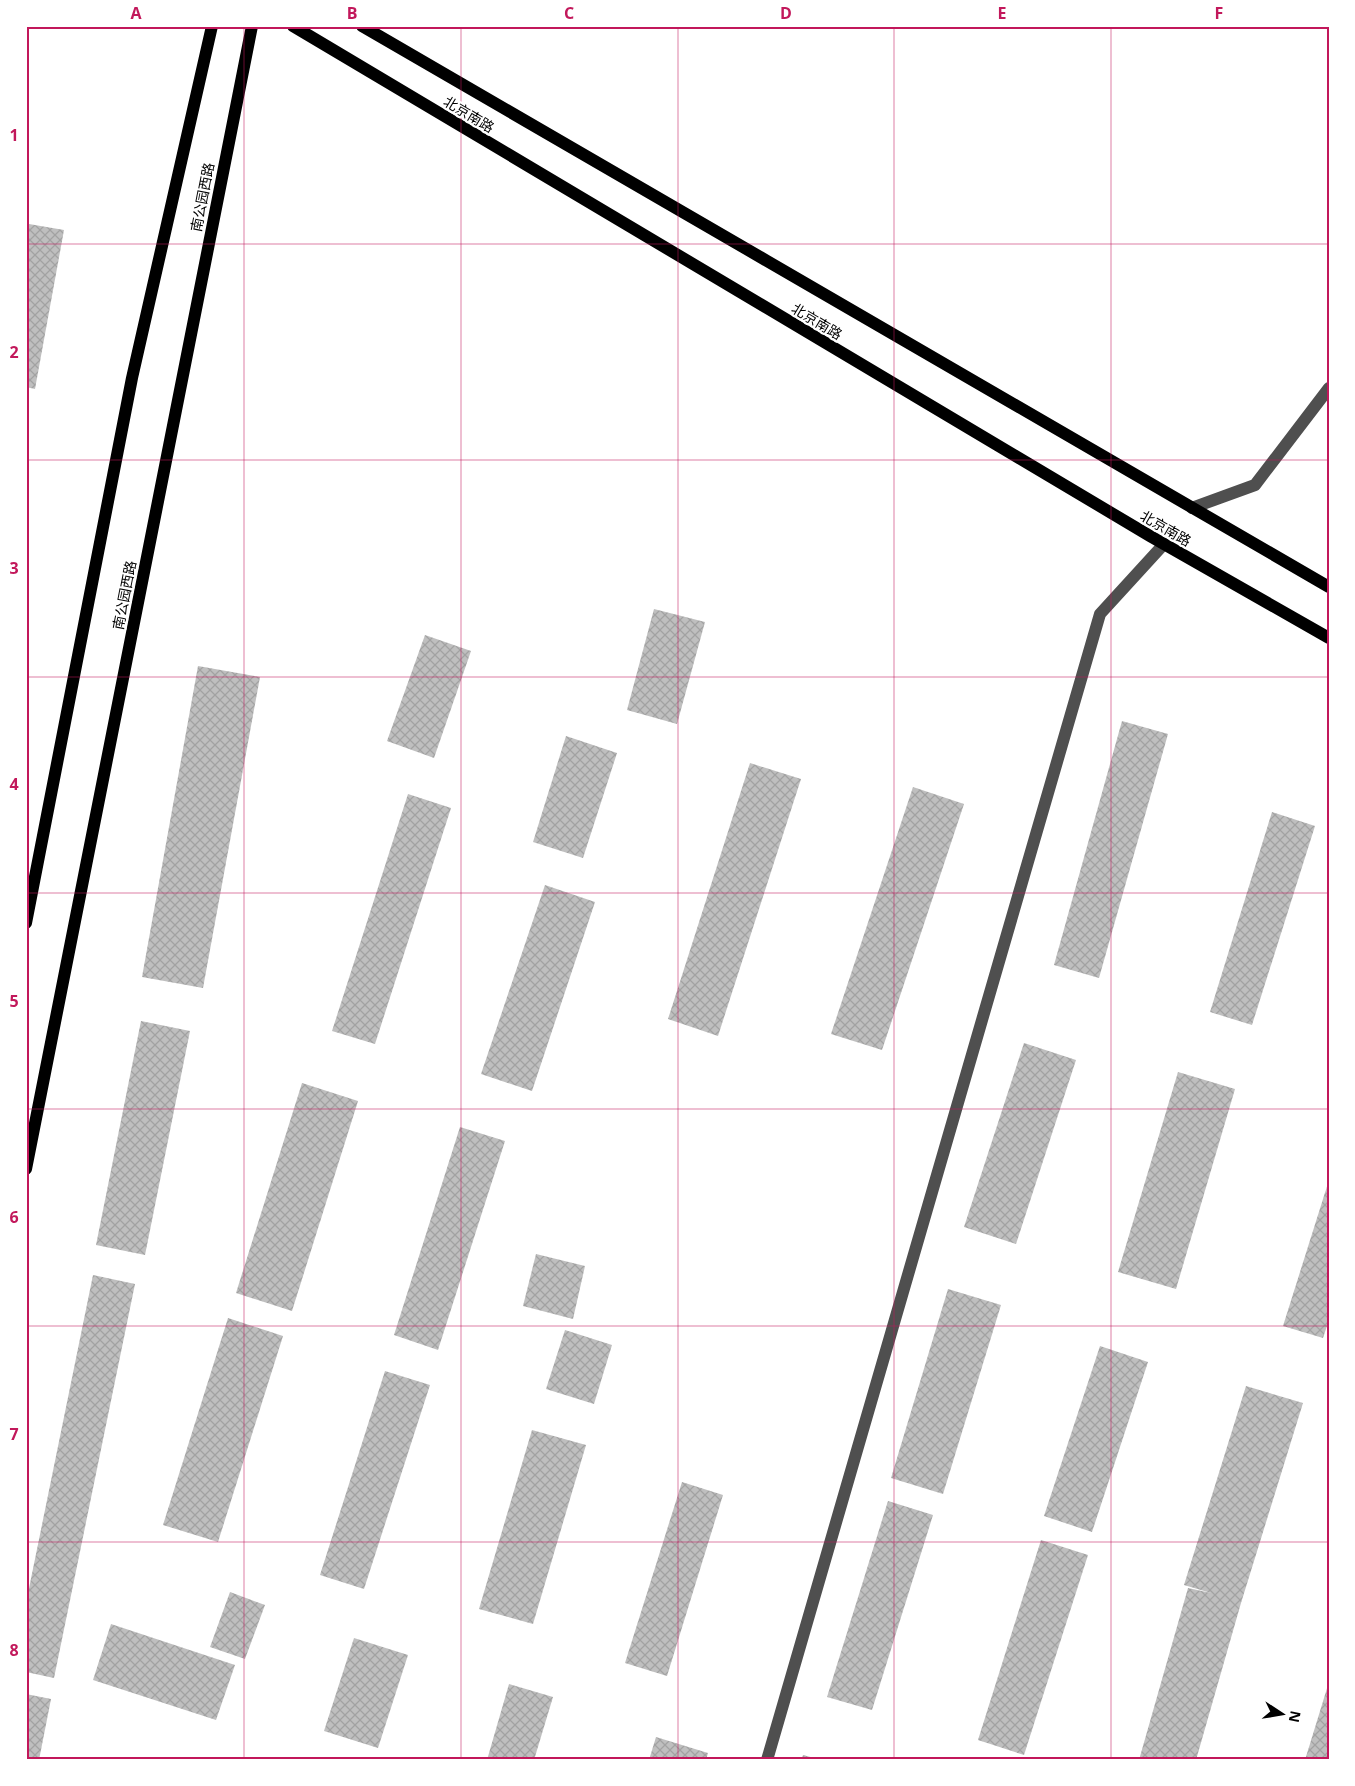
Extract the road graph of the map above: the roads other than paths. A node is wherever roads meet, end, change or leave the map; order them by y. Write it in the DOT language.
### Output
graph roads {
  1 [pos="212,26"];
  2 [pos="252,26"];
  3 [pos="293,26"];
  4 [pos="362,26"];
  5 [pos="1329,388"];
  6 [pos="1192,508"];
  7 [pos="1164,544"];
  8 [pos="1329,587"];
  9 [pos="1329,638"];
  10 [pos="26,923"];
  11 [pos="26,1169"];
  12 [pos="767,1760"];
  1 -- 10 [label="main road, 南公园西路"];
  2 -- 11 [label="main road, 南公园西路"];
  3 -- 7 [label="main road, 北京南路"];
  4 -- 6 [label="main road, 北京南路"];
  5 -- 6 [label="street"];
  6 -- 8 [label="main road, 北京南路"];
  7 -- 9 [label="main road, 北京南路"];
  7 -- 12 [label="street"];
}
